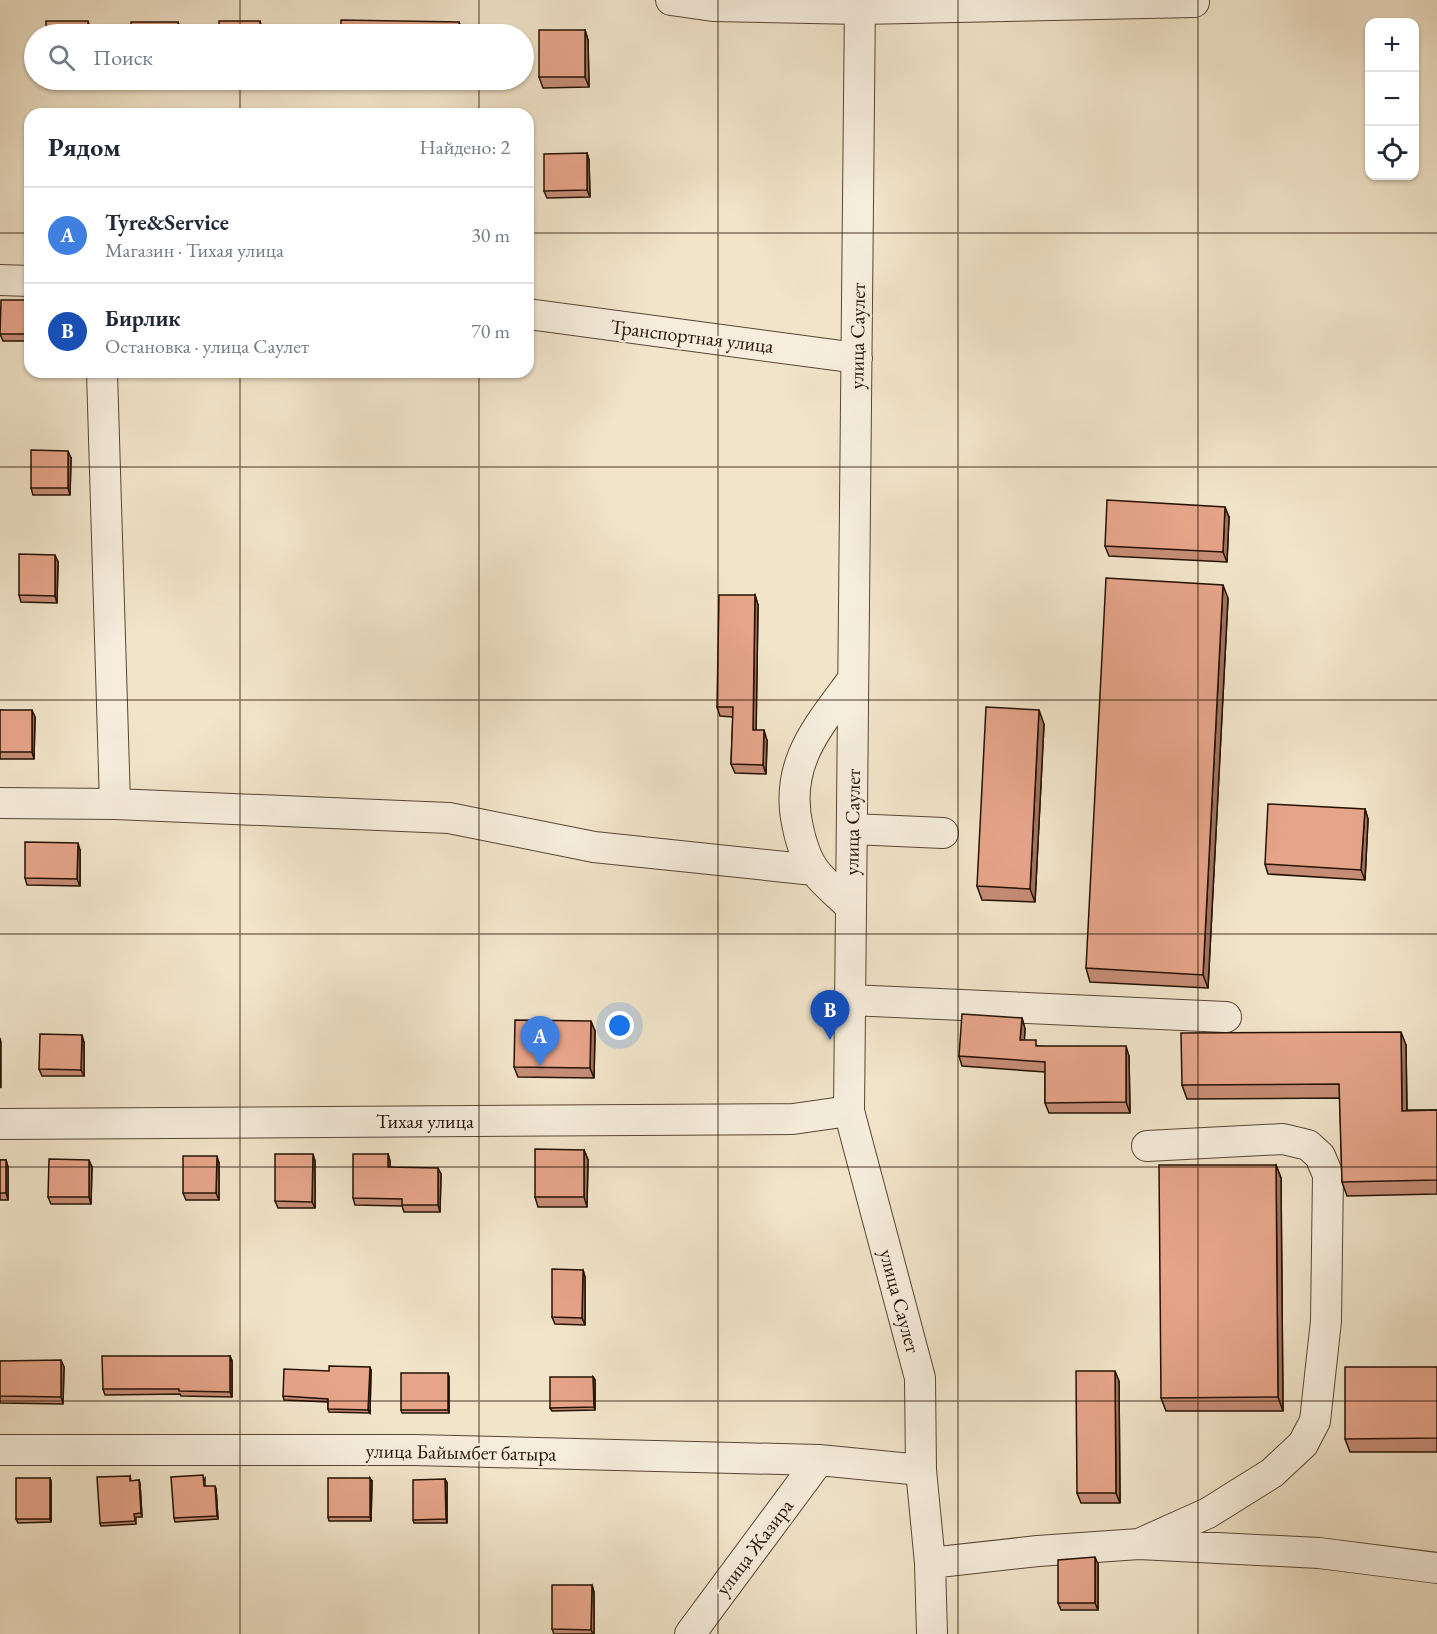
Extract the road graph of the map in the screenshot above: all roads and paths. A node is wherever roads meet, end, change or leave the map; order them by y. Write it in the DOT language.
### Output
graph roads {
  1 [pos="671,0"];
  2 [pos="1194,2"];
  3 [pos="860,4"];
  4 [pos="0,280"];
  5 [pos="24,281"];
  6 [pos="534,315"];
  7 [pos="857,358"];
  8 [pos="102,378"];
  9 [pos="854,679"];
  10 [pos="0,803"];
  11 [pos="115,804"];
  12 [pos="852,829"];
  13 [pos="943,833"];
  14 [pos="814,870"];
  15 [pos="851,907"];
  16 [pos="850,999"];
  17 [pos="1226,1017"];
  18 [pos="849,1111"];
  19 [pos="0,1124"];
  20 [pos="1147,1146"];
  21 [pos="0,1450"];
  22 [pos="819,1460"];
  23 [pos="921,1470"];
  24 [pos="1139,1544"];
  25 [pos="930,1563"];
  26 [pos="1437,1568"];
  27 [pos="690,1634"];
  28 [pos="932,1634"];
  1 -- 3 [label="street"];
  2 -- 3 [label="street"];
  3 -- 7 [label="street, улица Саулет"];
  4 -- 5 [label="street"];
  6 -- 7 [label="street, Транспортная улица"];
  7 -- 9 [label="street, улица Саулет"];
  8 -- 11 [label="street"];
  9 -- 12 [label="street, улица Саулет"];
  9 -- 14 [label="street"];
  10 -- 11 [label="street"];
  11 -- 14 [label="street"];
  12 -- 13 [label="street"];
  12 -- 15 [label="street, улица Саулет"];
  14 -- 15 [label="street"];
  15 -- 16 [label="street, улица Саулет"];
  16 -- 17 [label="street"];
  16 -- 18 [label="street, улица Саулет"];
  18 -- 19 [label="street, Тихая улица"];
  18 -- 23 [label="street, улица Саулет"];
  20 -- 24 [label="street"];
  21 -- 22 [label="street, улица Байымбет батыра"];
  22 -- 23 [label="street, улица Байымбет батыра"];
  22 -- 27 [label="street, улица Жазира"];
  23 -- 25 [label="street, улица Саулет"];
  24 -- 25 [label="street"];
  24 -- 26 [label="street"];
  25 -- 28 [label="street, улица Саулет"];
}
